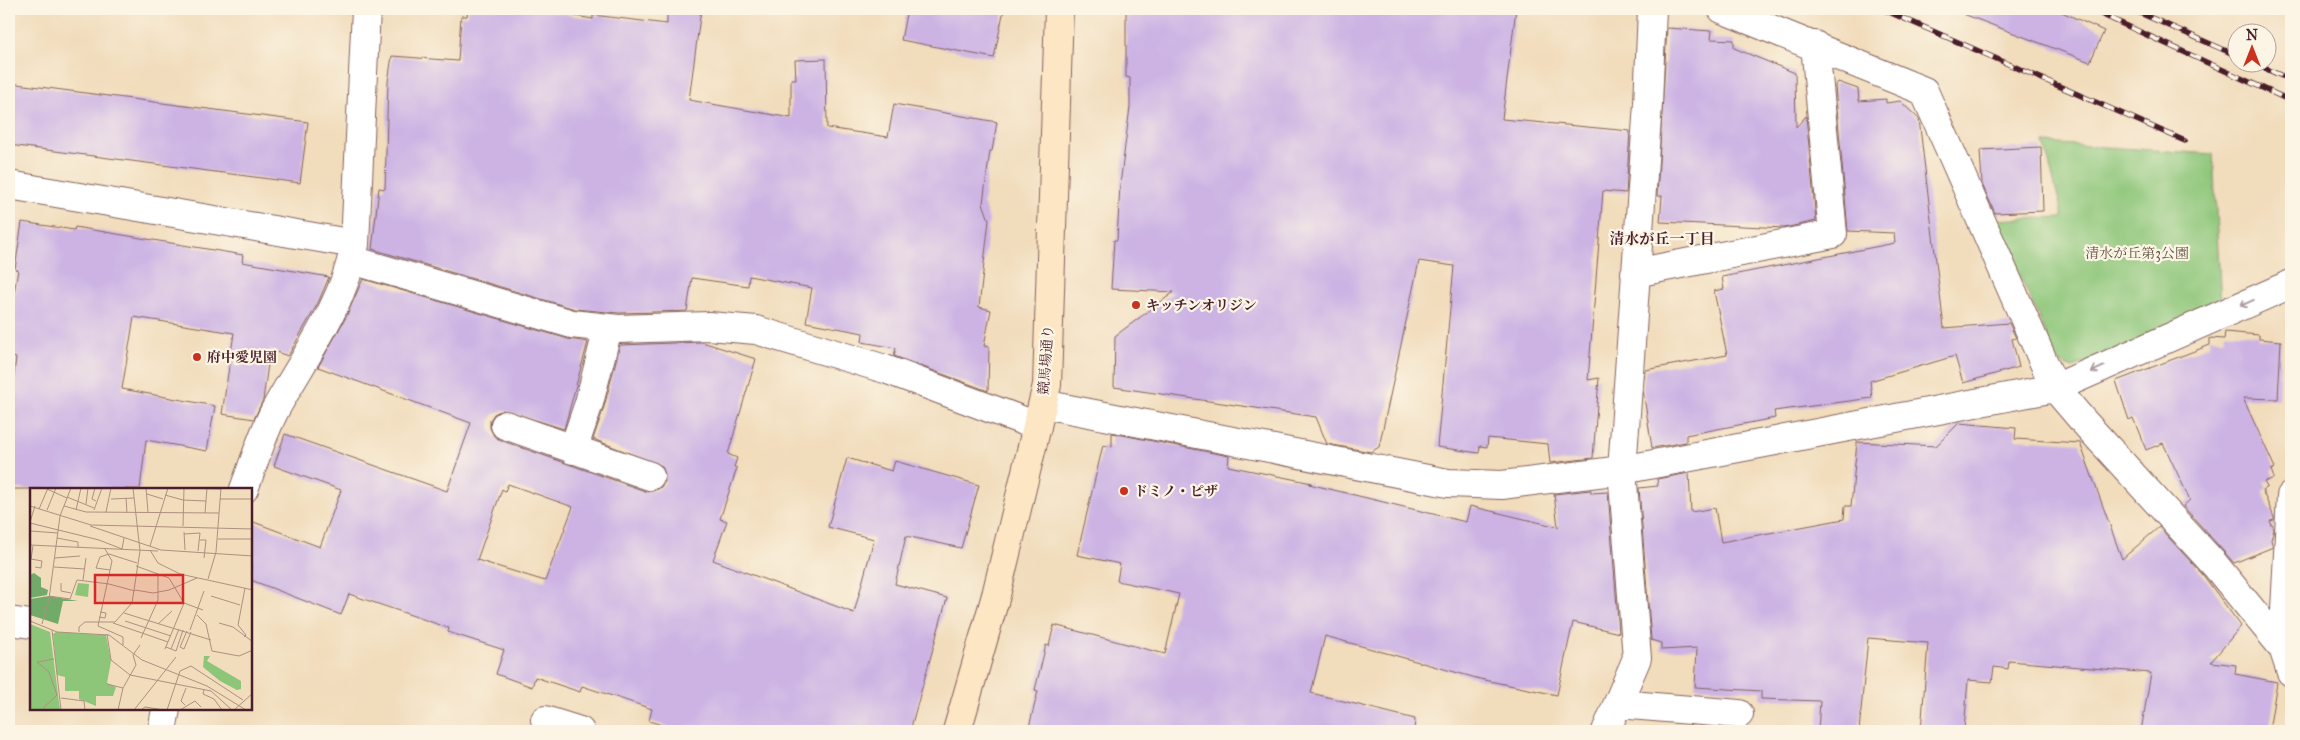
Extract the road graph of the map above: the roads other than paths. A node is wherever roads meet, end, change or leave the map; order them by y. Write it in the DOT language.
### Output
graph roads {
  1 [pos="366,9"];
  2 [pos="1059,9"];
  3 [pos="1652,9"];
  4 [pos="1722,9"];
  5 [pos="1814,45"];
  6 [pos="9,185"];
  7 [pos="353,252"];
  8 [pos="1634,273"];
  9 [pos="2291,284"];
  10 [pos="608,328"];
  11 [pos="2055,388"];
  12 [pos="1040,415"];
  13 [pos="505,425"];
  14 [pos="573,450"];
  15 [pos="1622,470"];
  16 [pos="650,476"];
  17 [pos="244,488"];
  18 [pos="2291,496"];
  19 [pos="9,621"];
  20 [pos="30,624"];
  21 [pos="2287,660"];
  22 [pos="1618,704"];
  23 [pos="166,710"];
  24 [pos="1739,714"];
  25 [pos="545,720"];
  26 [pos="162,731"];
  27 [pos="580,731"];
  28 [pos="957,731"];
  29 [pos="1606,731"];
  1 -- 7 [label="street"];
  2 -- 12 [label="street, 競馬場通り"];
  3 -- 8 [label="street"];
  4 -- 5 [label="street"];
  5 -- 8 [label="street"];
  5 -- 11 [label="street"];
  6 -- 7 [label="street"];
  7 -- 10 [label="street"];
  7 -- 17 [label="street"];
  8 -- 15 [label="street"];
  9 -- 11 [label="street, one-way"];
  10 -- 12 [label="street"];
  10 -- 14 [label="street"];
  11 -- 15 [label="street"];
  11 -- 21 [label="street"];
  12 -- 15 [label="street"];
  12 -- 28 [label="street, 競馬場通り"];
  13 -- 14 [label="street"];
  14 -- 16 [label="street"];
  15 -- 22 [label="street"];
  18 -- 21 [label="street"];
  19 -- 20 [label="street"];
  22 -- 24 [label="street"];
  22 -- 29 [label="street"];
  23 -- 26 [label="street"];
  25 -- 27 [label="street"];
}
